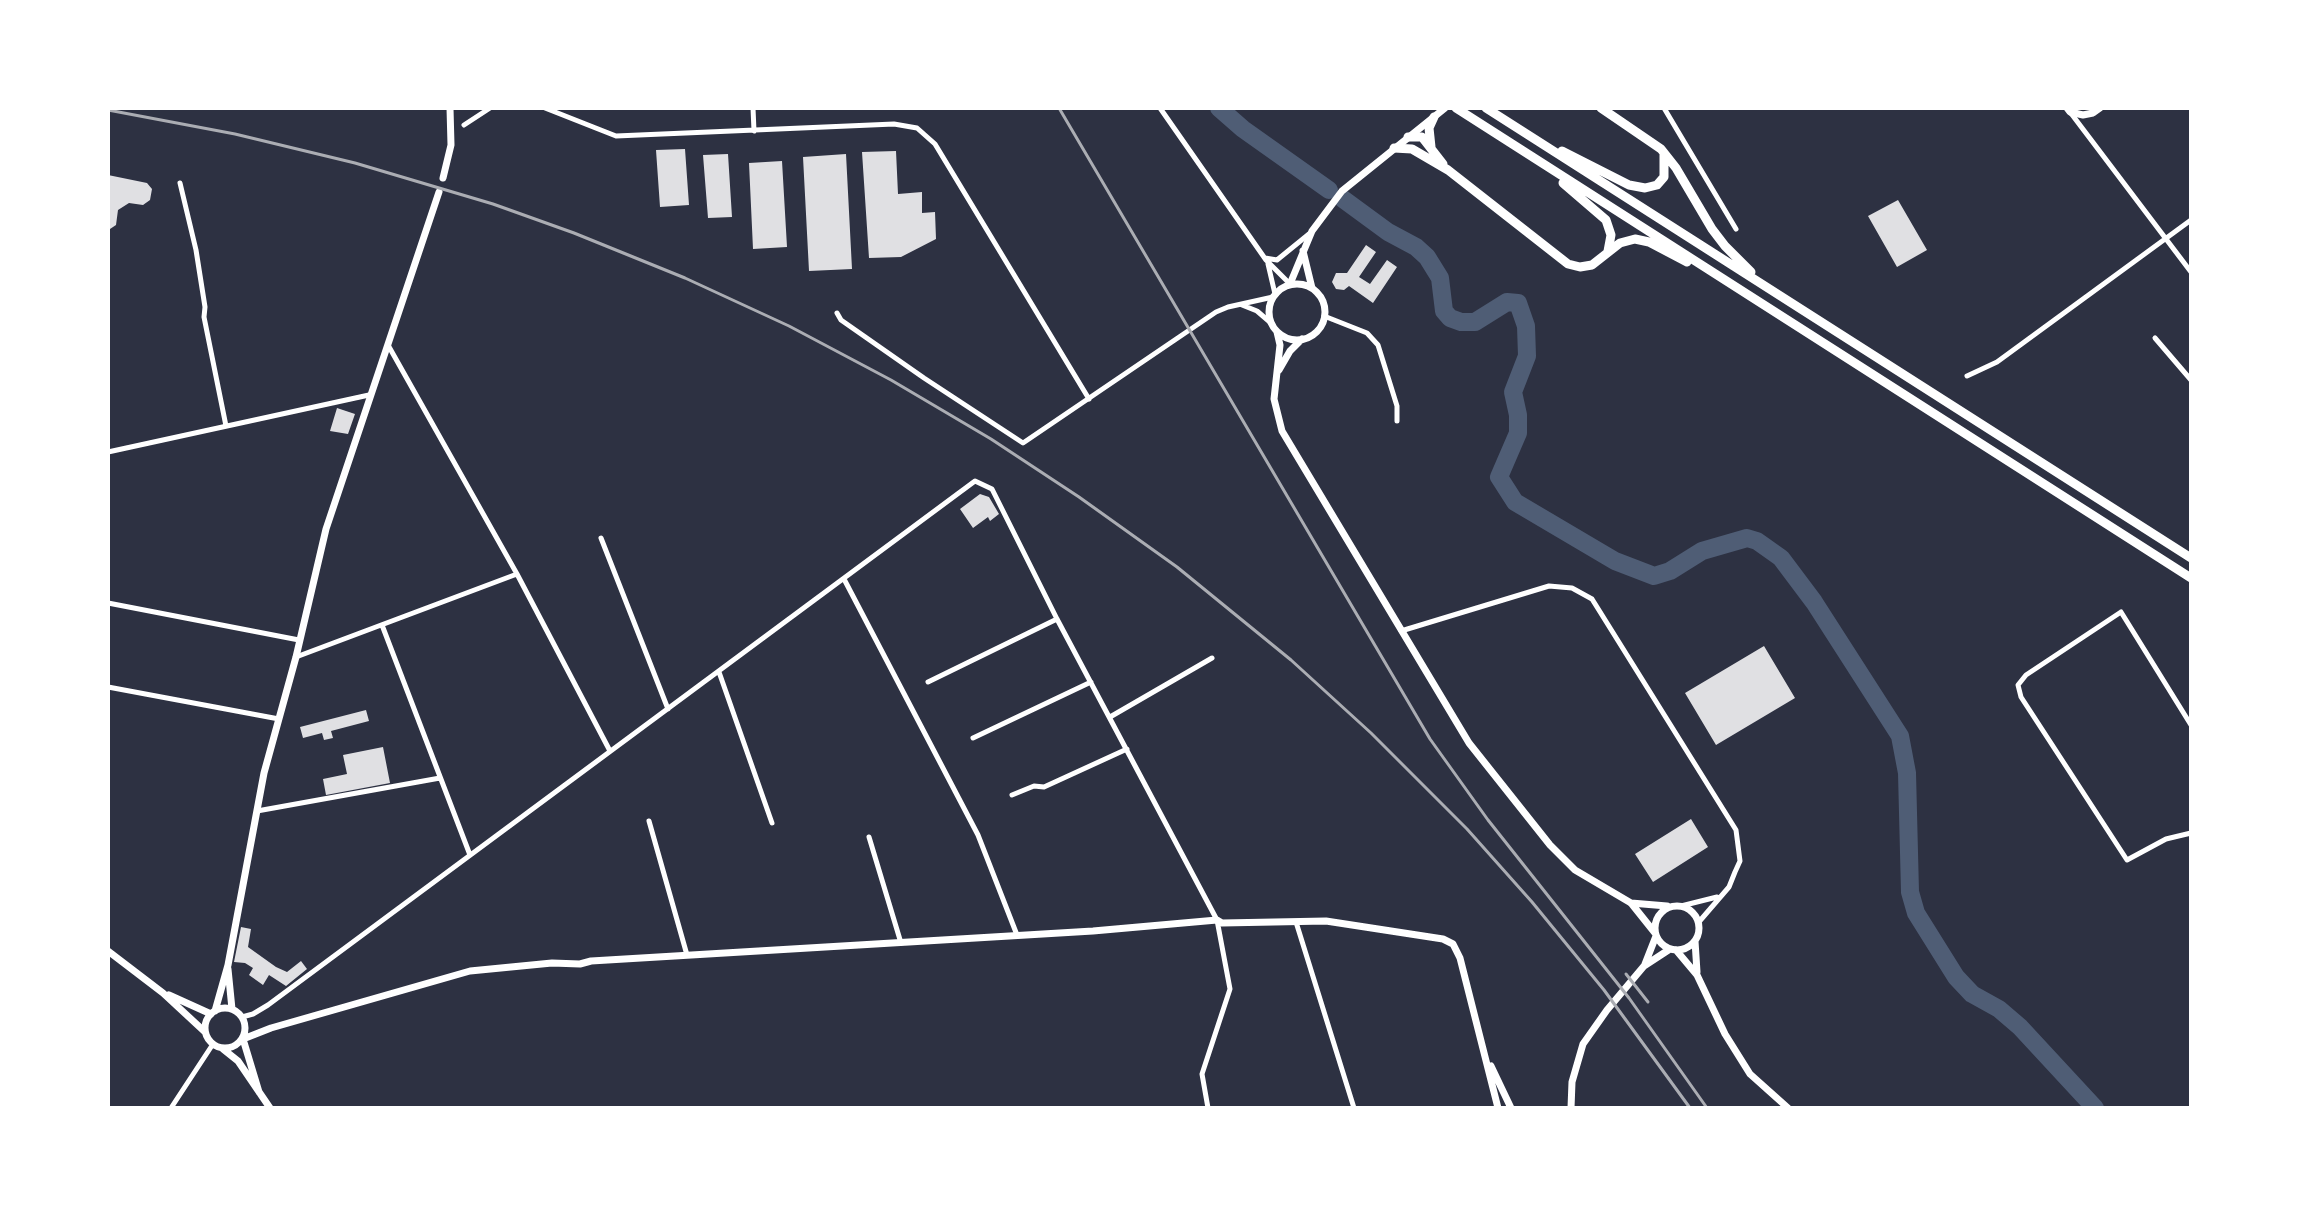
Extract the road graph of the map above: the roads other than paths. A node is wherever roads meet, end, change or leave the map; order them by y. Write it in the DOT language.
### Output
graph roads {
  1 [pos="450,108"];
  2 [pos="490,108"];
  3 [pos="545,108"];
  4 [pos="753,108"];
  5 [pos="1160,108"];
  6 [pos="1445,108"];
  7 [pos="1486,108"];
  8 [pos="1601,108"];
  9 [pos="1664,108"];
  10 [pos="2100,108"];
  11 [pos="1458,109"];
  12 [pos="2068,110"];
  13 [pos="1434,117"];
  14 [pos="464,125"];
  15 [pos="754,131"];
  16 [pos="1414,134"];
  17 [pos="1543,144"];
  18 [pos="1431,147"];
  19 [pos="1394,148"];
  20 [pos="1661,149"];
  21 [pos="1421,154"];
  22 [pos="1533,158"];
  23 [pos="1448,170"];
  24 [pos="443,178"];
  25 [pos="180,183"];
  26 [pos="439,192"];
  27 [pos="2191,220"];
  28 [pos="1736,229"];
  29 [pos="1312,231"];
  30 [pos="2165,239"];
  31 [pos="1303,250"];
  32 [pos="1607,253"];
  33 [pos="1265,258"];
  34 [pos="2191,272"];
  35 [pos="1290,284"];
  36 [pos="1734,285"];
  37 [pos="1312,288"];
  38 [pos="1772,290"];
  39 [pos="1274,296"];
  40 [pos="1241,305"];
  41 [pos="837,313"];
  42 [pos="1324,316"];
  43 [pos="1271,323"];
  44 [pos="1277,332"];
  45 [pos="2155,338"];
  46 [pos="1302,339"];
  47 [pos="388,345"];
  48 [pos="1278,372"];
  49 [pos="1967,376"];
  50 [pos="2191,380"];
  51 [pos="369,395"];
  52 [pos="1089,399"];
  53 [pos="1397,421"];
  54 [pos="226,426"];
  55 [pos="108,452"];
  56 [pos="601,538"];
  57 [pos="2191,558"];
  58 [pos="517,574"];
  59 [pos="2191,578"];
  60 [pos="844,579"];
  61 [pos="108,603"];
  62 [pos="1057,619"];
  63 [pos="382,625"];
  64 [pos="1401,631"];
  65 [pos="299,640"];
  66 [pos="296,657"];
  67 [pos="1212,658"];
  68 [pos="719,672"];
  69 [pos="928,682"];
  70 [pos="1091,682"];
  71 [pos="108,687"];
  72 [pos="668,709"];
  73 [pos="1110,717"];
  74 [pos="279,719"];
  75 [pos="2191,725"];
  76 [pos="973,738"];
  77 [pos="1127,749"];
  78 [pos="610,751"];
  79 [pos="440,778"];
  80 [pos="1012,795"];
  81 [pos="257,811"];
  82 [pos="649,821"];
  83 [pos="772,823"];
  84 [pos="2191,833"];
  85 [pos="869,837"];
  86 [pos="470,855"];
  87 [pos="1718,897"];
  88 [pos="1631,903"];
  89 [pos="1677,906"];
  90 [pos="1217,920"];
  91 [pos="1296,921"];
  92 [pos="1698,923"];
  93 [pos="1656,935"];
  94 [pos="1017,936"];
  95 [pos="1695,940"];
  96 [pos="901,944"];
  97 [pos="1673,949"];
  98 [pos="108,951"];
  99 [pos="687,955"];
  100 [pos="228,963"];
  101 [pos="1644,966"];
  102 [pos="1697,975"];
  103 [pos="163,993"];
  104 [pos="232,1009"];
  105 [pos="213,1012"];
  106 [pos="242,1017"];
  107 [pos="205,1032"];
  108 [pos="243,1039"];
  109 [pos="213,1044"];
  110 [pos="223,1049"];
  111 [pos="1484,1053"];
  112 [pos="259,1092"];
  113 [pos="1572,1106"];
  114 [pos="171,1108"];
  115 [pos="270,1108"];
  116 [pos="1208,1108"];
  117 [pos="1354,1108"];
  118 [pos="1498,1108"];
  119 [pos="1511,1108"];
  120 [pos="1788,1108"];
  1 -- 24 [label="street"];
  2 -- 14 [label="street"];
  3 -- 15 [label="street"];
  4 -- 15 [label="street"];
  5 -- 33 [label="street"];
  6 -- 13 [label="street"];
  7 -- 17 [label="highway"];
  8 -- 20 [label="highway"];
  9 -- 28 [label="street"];
  10 -- 12 [label="street"];
  11 -- 22 [label="highway"];
  12 -- 30 [label="street"];
  13 -- 16 [label="street"];
  13 -- 18 [label="highway"];
  15 -- 52 [label="street"];
  16 -- 18 [label="highway"];
  16 -- 19 [label="street"];
  16 -- 21 [label="highway"];
  17 -- 20 [label="highway"];
  17 -- 38 [label="highway"];
  18 -- 23 [label="highway"];
  19 -- 21 [label="highway"];
  19 -- 29 [label="street"];
  20 -- 38 [label="highway"];
  21 -- 23 [label="highway"];
  22 -- 32 [label="highway"];
  22 -- 36 [label="highway"];
  23 -- 32 [label="highway"];
  25 -- 54 [label="street"];
  26 -- 47 [label="street"];
  27 -- 30 [label="street"];
  29 -- 31 [label="street"];
  29 -- 33 [label="street"];
  30 -- 34 [label="street"];
  30 -- 49 [label="street"];
  31 -- 35 [label="street"];
  31 -- 37 [label="street"];
  32 -- 36 [label="highway"];
  33 -- 35 [label="street"];
  33 -- 39 [label="street"];
  35 -- 37 [label="street"];
  35 -- 39 [label="street"];
  36 -- 59 [label="highway"];
  37 -- 42 [label="street"];
  38 -- 57 [label="highway"];
  39 -- 40 [label="street"];
  39 -- 43 [label="street"];
  40 -- 43 [label="street"];
  40 -- 52 [label="street"];
  41 -- 52 [label="street"];
  42 -- 46 [label="street"];
  42 -- 53 [label="street"];
  43 -- 44 [label="street"];
  44 -- 46 [label="street"];
  44 -- 48 [label="street"];
  45 -- 50 [label="street"];
  46 -- 48 [label="street"];
  47 -- 51 [label="street"];
  47 -- 58 [label="street"];
  48 -- 64 [label="street"];
  51 -- 54 [label="street"];
  51 -- 65 [label="street"];
  54 -- 55 [label="street"];
  56 -- 72 [label="street"];
  58 -- 63 [label="street"];
  58 -- 78 [label="street"];
  60 -- 62 [label="street"];
  60 -- 68 [label="street"];
  60 -- 94 [label="street"];
  61 -- 65 [label="street"];
  62 -- 69 [label="street"];
  62 -- 70 [label="street"];
  63 -- 66 [label="street"];
  63 -- 79 [label="street"];
  64 -- 87 [label="street"];
  64 -- 88 [label="street"];
  65 -- 66 [label="street"];
  66 -- 74 [label="street"];
  67 -- 73 [label="street"];
  68 -- 72 [label="street"];
  68 -- 83 [label="street"];
  70 -- 73 [label="street"];
  70 -- 76 [label="street"];
  71 -- 74 [label="street"];
  72 -- 78 [label="street"];
  73 -- 77 [label="street"];
  74 -- 81 [label="street"];
  75 -- 84 [label="street"];
  77 -- 80 [label="street"];
  77 -- 90 [label="street"];
  78 -- 86 [label="street"];
  79 -- 81 [label="street"];
  79 -- 86 [label="street"];
  81 -- 100 [label="street"];
  82 -- 99 [label="street"];
  85 -- 96 [label="street"];
  86 -- 106 [label="street"];
  87 -- 89 [label="street"];
  87 -- 92 [label="street"];
  88 -- 89 [label="street"];
  88 -- 93 [label="street"];
  89 -- 92 [label="street"];
  89 -- 93 [label="street"];
  90 -- 91 [label="street"];
  90 -- 94 [label="street"];
  90 -- 116 [label="street"];
  91 -- 111 [label="street"];
  91 -- 117 [label="street"];
  92 -- 95 [label="street"];
  93 -- 97 [label="street"];
  93 -- 101 [label="street"];
  94 -- 96 [label="street"];
  95 -- 97 [label="street"];
  95 -- 102 [label="street"];
  96 -- 99 [label="street"];
  97 -- 101 [label="street"];
  97 -- 102 [label="street"];
  98 -- 103 [label="street"];
  99 -- 108 [label="street"];
  100 -- 104 [label="street"];
  100 -- 105 [label="street"];
  101 -- 113 [label="street"];
  102 -- 120 [label="street"];
  103 -- 105 [label="street"];
  103 -- 107 [label="street"];
  104 -- 105 [label="street"];
  104 -- 106 [label="street"];
  105 -- 107 [label="street"];
  106 -- 108 [label="street"];
  107 -- 109 [label="street"];
  108 -- 110 [label="street"];
  108 -- 112 [label="street"];
  109 -- 110 [label="street"];
  109 -- 114 [label="street"];
  110 -- 112 [label="street"];
  111 -- 118 [label="street"];
  111 -- 119 [label="street"];
  112 -- 115 [label="street"];
}
